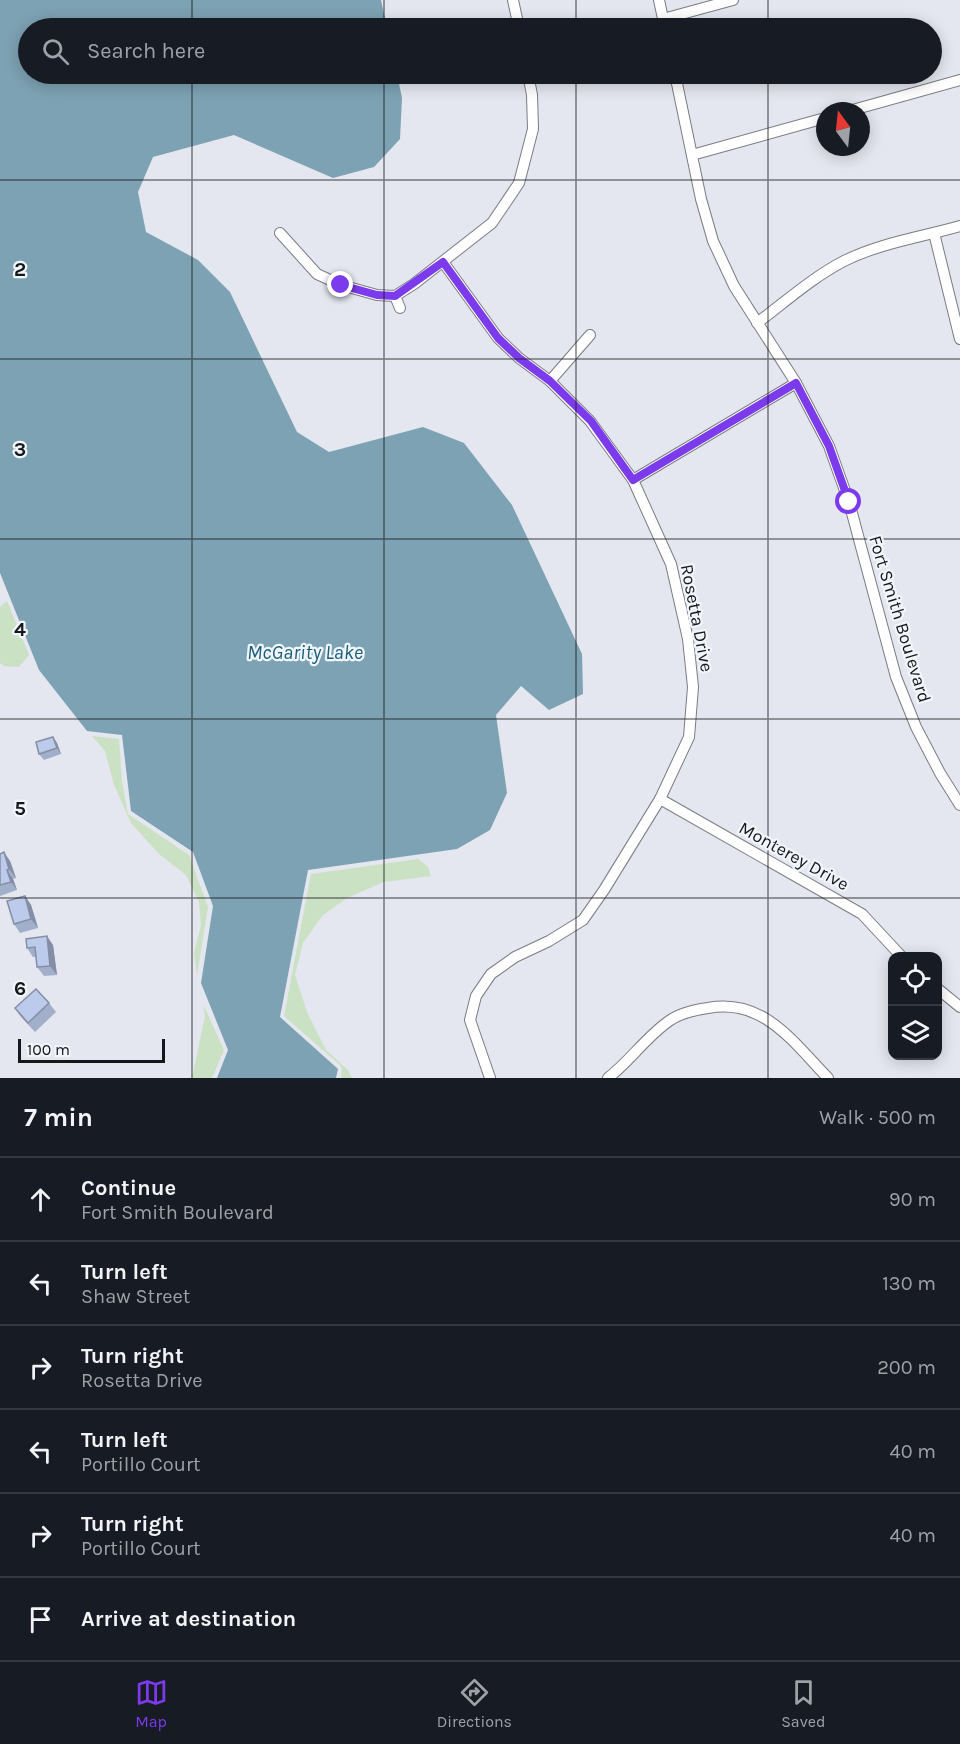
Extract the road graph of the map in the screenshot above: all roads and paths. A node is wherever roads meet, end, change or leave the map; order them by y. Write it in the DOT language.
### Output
graph roads {
  1 [pos="513,0"];
  2 [pos="659,0"];
  3 [pos="733,0"];
  4 [pos="517,18"];
  5 [pos="663,18"];
  6 [pos="681,18"];
  7 [pos="960,80"];
  8 [pos="530,84"];
  9 [pos="677,84"];
  10 [pos="870,105"];
  11 [pos="816,120"];
  12 [pos="692,154"];
  13 [pos="960,226"];
  14 [pos="280,233"];
  15 [pos="934,233"];
  16 [pos="443,262"];
  17 [pos="395,296"];
  18 [pos="400,308"];
  19 [pos="757,323"];
  20 [pos="590,335"];
  21 [pos="960,339"];
  22 [pos="550,381"];
  23 [pos="796,383"];
  24 [pos="633,480"];
  25 [pos="660,799"];
  26 [pos="960,805"];
  27 [pos="897,952"];
  28 [pos="942,992"];
  29 [pos="960,1007"];
  30 [pos="490,1078"];
  31 [pos="608,1078"];
  32 [pos="828,1078"];
  1 -- 4 [label="street"];
  2 -- 5 [label="street"];
  3 -- 6 [label="street"];
  7 -- 10 [label="street"];
  8 -- 16 [label="street"];
  9 -- 12 [label="street, Fort Smith Boulevard"];
  11 -- 12 [label="street"];
  12 -- 19 [label="street, Fort Smith Boulevard"];
  13 -- 15 [label="street"];
  14 -- 17 [label="street"];
  15 -- 19 [label="street"];
  15 -- 21 [label="street"];
  16 -- 17 [label="street"];
  16 -- 22 [label="street, Rosetta Drive"];
  17 -- 18 [label="street"];
  19 -- 23 [label="street, Fort Smith Boulevard"];
  20 -- 22 [label="street"];
  22 -- 24 [label="street, Rosetta Drive"];
  23 -- 24 [label="street"];
  23 -- 26 [label="street, Fort Smith Boulevard"];
  24 -- 25 [label="street, Rosetta Drive"];
  25 -- 27 [label="street, Monterey Drive"];
  25 -- 30 [label="street, Rosetta Drive"];
  28 -- 29 [label="street"];
  31 -- 32 [label="street"];
}
